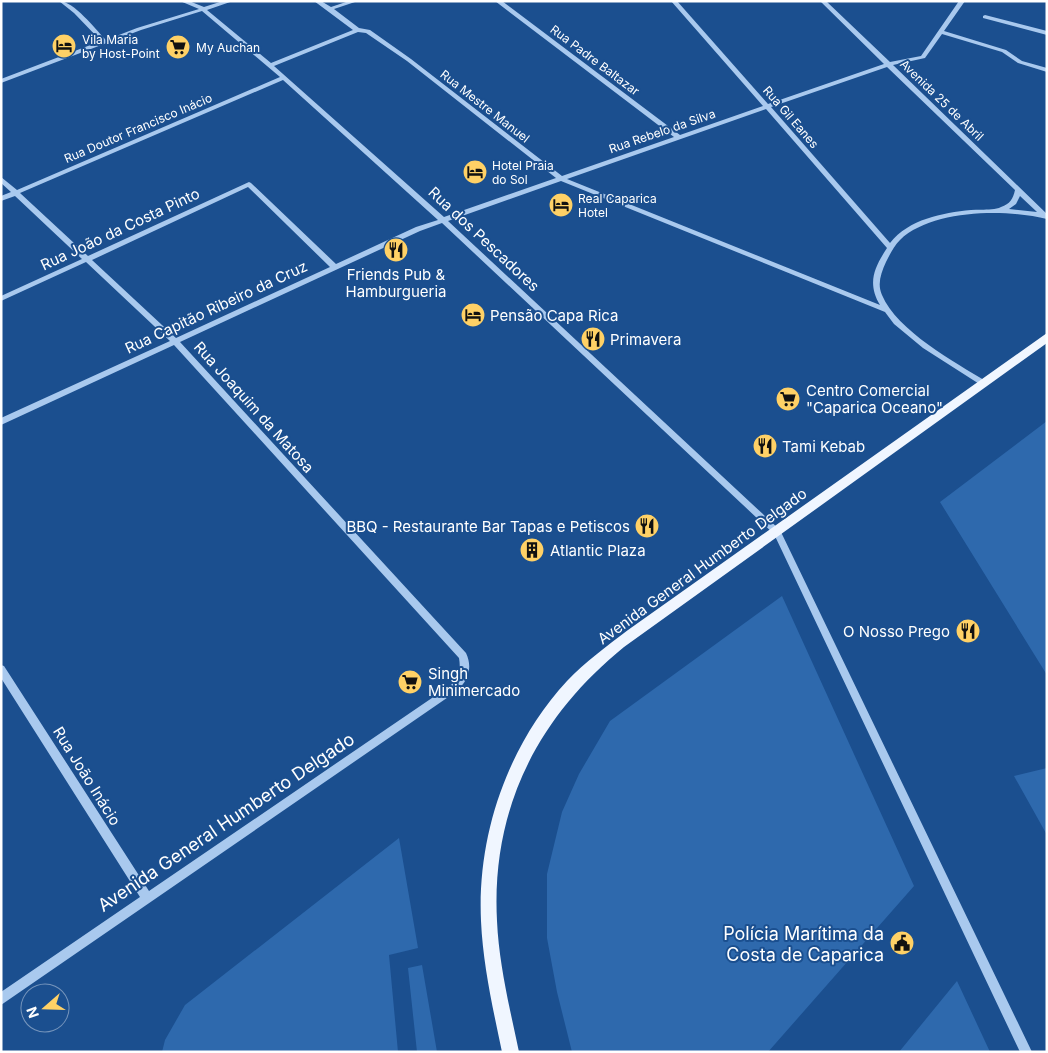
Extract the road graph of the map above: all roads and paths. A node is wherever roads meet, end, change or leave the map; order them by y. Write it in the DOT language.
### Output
graph roads {
  1 [pos="62,1"];
  2 [pos="183,1"];
  3 [pos="230,1"];
  4 [pos="317,1"];
  5 [pos="355,1"];
  6 [pos="498,1"];
  7 [pos="674,1"];
  8 [pos="823,1"];
  9 [pos="962,1"];
  10 [pos="202,8"];
  11 [pos="330,10"];
  12 [pos="76,12"];
  13 [pos="985,17"];
  14 [pos="357,30"];
  15 [pos="940,32"];
  16 [pos="1047,33"];
  17 [pos="105,42"];
  18 [pos="889,64"];
  19 [pos="270,65"];
  20 [pos="1047,70"];
  21 [pos="284,77"];
  22 [pos="1,81"];
  23 [pos="767,107"];
  24 [pos="678,137"];
  25 [pos="1,179"];
  26 [pos="561,179"];
  27 [pos="1018,189"];
  28 [pos="16,192"];
  29 [pos="1,199"];
  30 [pos="1001,210"];
  31 [pos="1046,217"];
  32 [pos="443,220"];
  33 [pos="890,247"];
  34 [pos="88,259"];
  35 [pos="335,267"];
  36 [pos="1,299"];
  37 [pos="885,310"];
  38 [pos="1047,337"];
  39 [pos="175,341"];
  40 [pos="984,384"];
  41 [pos="1,422"];
  42 [pos="777,532"];
  43 [pos="1,669"];
  44 [pos="466,672"];
  45 [pos="147,898"];
  46 [pos="1,998"];
  47 [pos="511,1052"];
  48 [pos="1026,1052"];
  1 -- 12 [label="street"];
  2 -- 10 [label="street, Rua dos Pescadores"];
  3 -- 10 [label="street"];
  4 -- 11 [label="street, Rua Mestre Manuel"];
  5 -- 11 [label="street"];
  6 -- 24 [label="street, Rua Padre Baltazar"];
  7 -- 23 [label="street, Rua Gil Eanes"];
  8 -- 18 [label="street, Avenida 25 de Abril"];
  9 -- 15 [label="street"];
  10 -- 17 [label="street"];
  10 -- 19 [label="street, Rua dos Pescadores"];
  11 -- 14 [label="street, Rua Mestre Manuel"];
  12 -- 17 [label="street"];
  13 -- 16 [label="street"];
  14 -- 19 [label="street"];
  14 -- 26 [label="street, Rua Mestre Manuel"];
  15 -- 18 [label="street"];
  15 -- 20 [label="street"];
  17 -- 22 [label="street"];
  18 -- 23 [label="street, Rua Rebelo da Silva"];
  18 -- 27 [label="street, Avenida 25 de Abril"];
  19 -- 21 [label="street, Rua dos Pescadores"];
  21 -- 28 [label="street, Rua Doutor Francisco Inácio"];
  21 -- 32 [label="street, Rua dos Pescadores"];
  23 -- 24 [label="street, Rua Rebelo da Silva"];
  23 -- 33 [label="street, Rua Gil Eanes"];
  24 -- 26 [label="street, Rua Rebelo da Silva"];
  25 -- 28 [label="street, Rua Joaquim da Matosa"];
  26 -- 32 [label="street, Rua Rebelo da Silva"];
  26 -- 37 [label="street, Rua Mestre Manuel"];
  27 -- 30 [label="street"];
  27 -- 31 [label="street, Avenida 25 de Abril"];
  28 -- 29 [label="street, Rua Doutor Francisco Inácio"];
  28 -- 34 [label="street, Rua Joaquim da Matosa"];
  30 -- 31 [label="street"];
  30 -- 33 [label="street"];
  32 -- 35 [label="street, Rua Capitão Ribeiro da Cruz"];
  32 -- 42 [label="street, Rua dos Pescadores"];
  33 -- 37 [label="street"];
  34 -- 35 [label="street, Rua João da Costa Pinto"];
  34 -- 36 [label="street, Rua João da Costa Pinto"];
  34 -- 39 [label="street, Rua Joaquim da Matosa"];
  35 -- 39 [label="street, Rua Capitão Ribeiro da Cruz"];
  37 -- 40 [label="street"];
  38 -- 40 [label="main road, Avenida General Humberto Delgado"];
  39 -- 41 [label="street, Rua Capitão Ribeiro da Cruz"];
  39 -- 44 [label="street, Rua Joaquim da Matosa"];
  40 -- 42 [label="main road, Avenida General Humberto Delgado"];
  42 -- 47 [label="main road, Avenida General Humberto Delgado"];
  42 -- 48 [label="street"];
  43 -- 45 [label="street, Rua João Inácio"];
  44 -- 45 [label="street, Avenida General Humberto Delgado"];
  45 -- 46 [label="street, Avenida General Humberto Delgado"];
}
